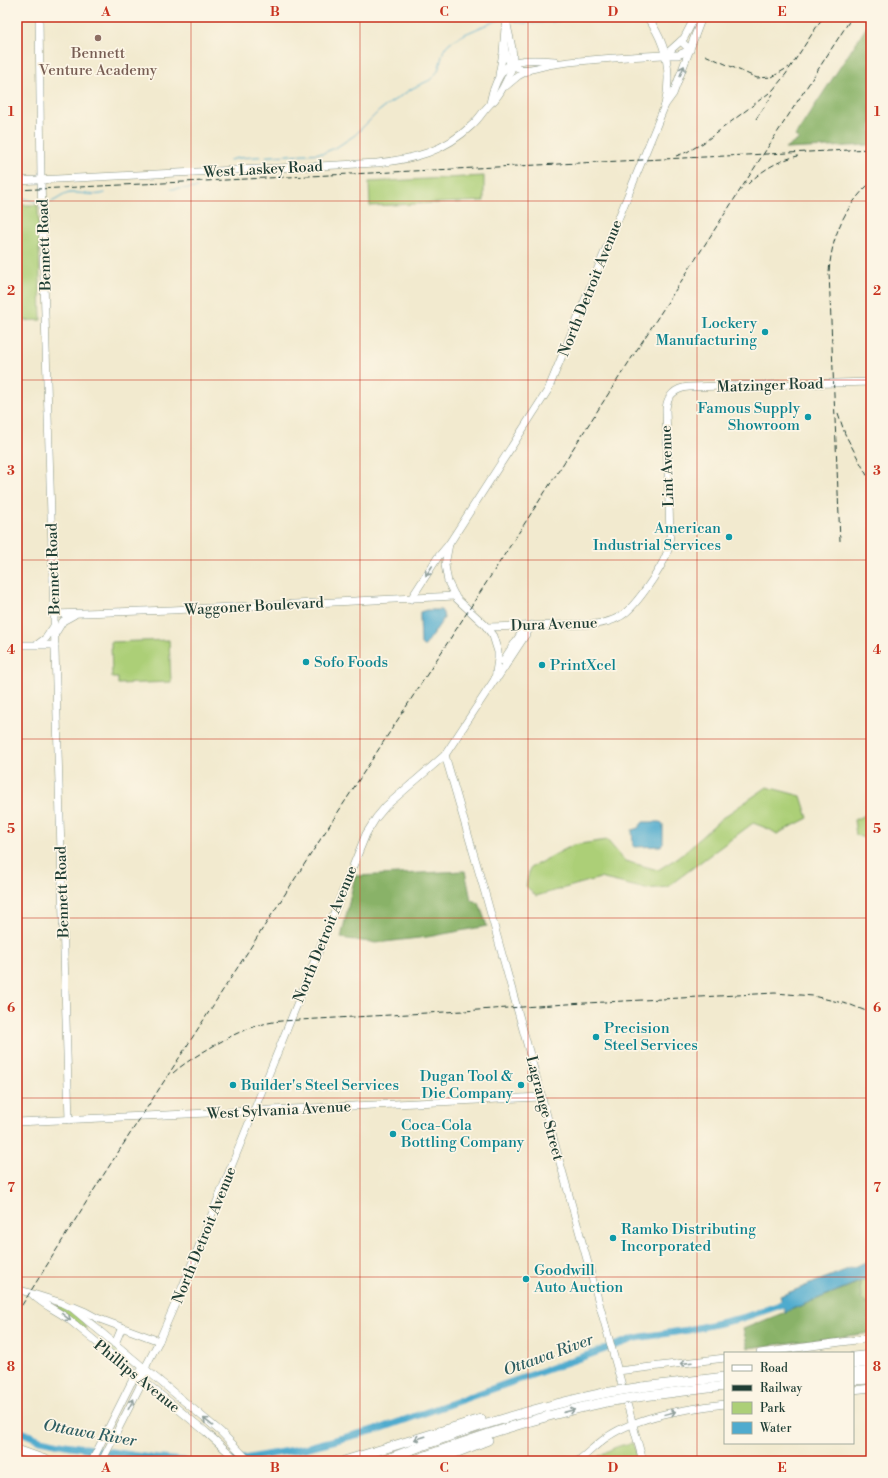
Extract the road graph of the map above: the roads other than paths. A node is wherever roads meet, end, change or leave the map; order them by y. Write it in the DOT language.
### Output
graph roads {
  1 [pos="39,17"];
  2 [pos="647,17"];
  3 [pos="696,17"];
  4 [pos="702,17"];
  5 [pos="507,21"];
  6 [pos="681,42"];
  7 [pos="504,43"];
  8 [pos="690,50"];
  9 [pos="665,55"];
  10 [pos="562,62"];
  11 [pos="512,64"];
  12 [pos="531,69"];
  13 [pos="499,78"];
  14 [pos="501,92"];
  15 [pos="490,103"];
  16 [pos="665,105"];
  17 [pos="41,180"];
  18 [pos="17,181"];
  19 [pos="871,382"];
  20 [pos="671,395"];
  21 [pos="449,544"];
  22 [pos="455,596"];
  23 [pos="411,599"];
  24 [pos="54,614"];
  25 [pos="76,614"];
  26 [pos="620,617"];
  27 [pos="54,625"];
  28 [pos="529,626"];
  29 [pos="486,627"];
  30 [pos="55,641"];
  31 [pos="17,645"];
  32 [pos="36,645"];
  33 [pos="497,671"];
  34 [pos="495,679"];
  35 [pos="445,755"];
  36 [pos="542,1097"];
  37 [pos="254,1111"];
  38 [pos="69,1120"];
  39 [pos="17,1122"];
  40 [pos="17,1289"];
  41 [pos="34,1295"];
  42 [pos="67,1305"];
  43 [pos="92,1325"];
  44 [pos="122,1328"];
  45 [pos="85,1333"];
  46 [pos="871,1338"];
  47 [pos="159,1341"];
  48 [pos="112,1342"];
  49 [pos="103,1348"];
  50 [pos="767,1352"];
  51 [pos="871,1355"];
  52 [pos="854,1357"];
  53 [pos="724,1358"];
  54 [pos="871,1362"];
  55 [pos="854,1364"];
  56 [pos="145,1367"];
  57 [pos="618,1371"];
  58 [pos="871,1371"];
  59 [pos="854,1373"];
  60 [pos="724,1376"];
  61 [pos="139,1378"];
  62 [pos="871,1379"];
  63 [pos="854,1380"];
  64 [pos="724,1386"];
  65 [pos="871,1388"];
  66 [pos="854,1390"];
  67 [pos="643,1391"];
  68 [pos="605,1398"];
  69 [pos="724,1404"];
  70 [pos="512,1416"];
  71 [pos="543,1417"];
  72 [pos="633,1424"];
  73 [pos="17,1450"];
  74 [pos="17,1455"];
  75 [pos="31,1461"];
  76 [pos="48,1461"];
  77 [pos="92,1461"];
  78 [pos="102,1461"];
  79 [pos="238,1461"];
  80 [pos="249,1461"];
  81 [pos="344,1461"];
  82 [pos="382,1461"];
  83 [pos="412,1461"];
  84 [pos="435,1461"];
  85 [pos="578,1461"];
  86 [pos="643,1461"];
  1 -- 17 [label="main road, Bennett Road"];
  2 -- 9 [label="main road"];
  3 -- 6 [label="main road"];
  4 -- 8 [label="main road, North Detroit Avenue"];
  5 -- 7 [label="main road"];
  5 -- 11 [label="main road"];
  6 -- 8 [label="main road"];
  6 -- 9 [label="main road"];
  7 -- 11 [label="main road"];
  7 -- 13 [label="main road"];
  8 -- 9 [label="main road"];
  16 -- 8 [label="main road, North Detroit Avenue, one-way"];
  9 -- 10 [label="main road"];
  9 -- 16 [label="main road"];
  10 -- 11 [label="main road"];
  10 -- 12 [label="main road"];
  11 -- 12 [label="main road"];
  11 -- 13 [label="main road, West Laskey Road"];
  11 -- 14 [label="main road, West Laskey Road"];
  12 -- 14 [label="main road, West Laskey Road"];
  13 -- 15 [label="main road, West Laskey Road"];
  14 -- 15 [label="main road, West Laskey Road"];
  15 -- 17 [label="main road, West Laskey Road"];
  16 -- 21 [label="main road, North Detroit Avenue"];
  17 -- 18 [label="main road, West Laskey Road"];
  17 -- 24 [label="main road, Bennett Road"];
  19 -- 20 [label="main road, Matzinger Road"];
  20 -- 26 [label="main road, Lint Avenue"];
  21 -- 22 [label="main road, North Detroit Avenue"];
  21 -- 23 [label="main road, North Detroit Avenue, one-way"];
  22 -- 23 [label="main road, Waggoner Boulevard"];
  22 -- 29 [label="main road, North Detroit Avenue"];
  23 -- 25 [label="main road, Waggoner Boulevard"];
  24 -- 25 [label="main road, Waggoner Boulevard"];
  24 -- 27 [label="main road, Bennett Road"];
  25 -- 30 [label="main road"];
  26 -- 28 [label="main road, Dura Avenue"];
  27 -- 30 [label="main road, Bennett Road"];
  27 -- 32 [label="main road"];
  28 -- 29 [label="main road, Dura Avenue"];
  28 -- 33 [label="main road"];
  28 -- 34 [label="main road"];
  29 -- 33 [label="main road, North Detroit Avenue"];
  30 -- 32 [label="main road"];
  30 -- 38 [label="main road, Bennett Road"];
  31 -- 32 [label="main road"];
  33 -- 34 [label="main road, North Detroit Avenue"];
  34 -- 35 [label="main road, North Detroit Avenue"];
  35 -- 36 [label="main road, Lagrange Street"];
  35 -- 37 [label="main road, North Detroit Avenue"];
  36 -- 37 [label="main road, West Sylvania Avenue"];
  36 -- 57 [label="main road, Lagrange Street"];
  37 -- 38 [label="main road, West Sylvania Avenue"];
  37 -- 47 [label="main road, North Detroit Avenue"];
  38 -- 39 [label="main road, West Sylvania Avenue"];
  40 -- 41 [label="main road, Phillips Avenue"];
  41 -- 42 [label="main road, Phillips Avenue"];
  41 -- 45 [label="main road, Phillips Avenue, one-way"];
  42 -- 43 [label="main road, Phillips Avenue"];
  42 -- 44 [label="main road, Phillips Avenue"];
  43 -- 45 [label="main road"];
  43 -- 48 [label="main road, Phillips Avenue"];
  44 -- 47 [label="main road, Phillips Avenue"];
  44 -- 48 [label="main road"];
  45 -- 49 [label="main road, Phillips Avenue"];
  46 -- 50 [label="main road"];
  47 -- 56 [label="main road, North Detroit Avenue"];
  48 -- 49 [label="main road"];
  48 -- 56 [label="main road, Phillips Avenue"];
  49 -- 61 [label="main road, Phillips Avenue"];
  51 -- 52 [label="highway"];
  53 -- 57 [label="main road, one-way"];
  54 -- 55 [label="highway"];
  56 -- 61 [label="main road, North Detroit Avenue"];
  80 -- 56 [label="main road, Phillips Avenue, one-way"];
  57 -- 72 [label="main road, Lagrange Street"];
  58 -- 59 [label="highway"];
  60 -- 67 [label="highway"];
  61 -- 77 [label="main road, North Detroit Avenue"];
  78 -- 61 [label="main road, North Detroit Avenue, one-way"];
  61 -- 79 [label="main road, Phillips Avenue"];
  62 -- 63 [label="highway"];
  64 -- 67 [label="highway"];
  65 -- 66 [label="main road"];
  67 -- 68 [label="highway, bridge"];
  68 -- 70 [label="highway"];
  71 -- 68 [label="highway, one-way"];
  72 -- 69 [label="main road, one-way"];
  70 -- 81 [label="highway, one-way"];
  70 -- 82 [label="highway"];
  71 -- 83 [label="highway"];
  71 -- 84 [label="highway"];
  72 -- 85 [label="main road"];
  72 -- 86 [label="main road, Lagrange Street"];
  73 -- 76 [label="highway"];
  74 -- 75 [label="highway"];
}
